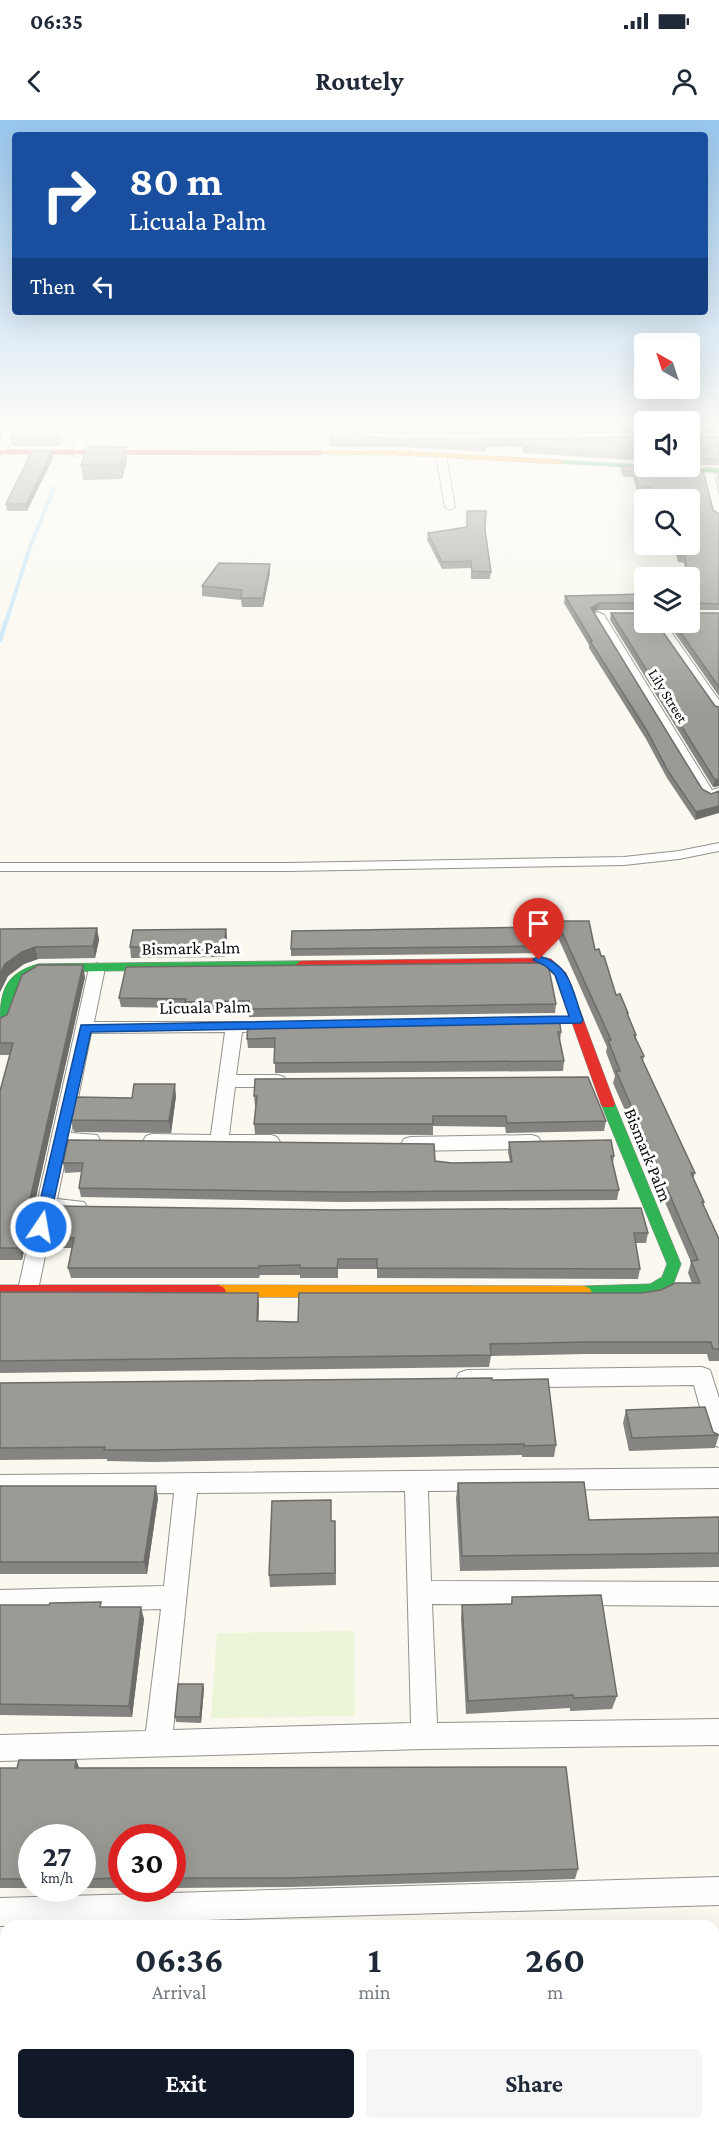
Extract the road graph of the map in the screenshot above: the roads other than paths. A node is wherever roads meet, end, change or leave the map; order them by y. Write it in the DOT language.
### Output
graph roads {
  1 [pos="604,615"];
  2 [pos="666,633"];
  3 [pos="719,709"];
  4 [pos="714,793"];
  5 [pos="719,847"];
  6 [pos="0,867"];
  7 [pos="97,968"];
  8 [pos="0,1021"];
  9 [pos="291,1026"];
  10 [pos="234,1027"];
  11 [pos="85,1028"];
  12 [pos="227,1081"];
  13 [pos="298,1081"];
  14 [pos="60,1140"];
  15 [pos="105,1140"];
  16 [pos="600,1140"];
  17 [pos="624,1140"];
  18 [pos="139,1141"];
  19 [pos="219,1141"];
  20 [pos="552,1141"];
  21 [pos="290,1142"];
  22 [pos="397,1144"];
  23 [pos="45,1206"];
  24 [pos="93,1207"];
  25 [pos="626,1209"];
  26 [pos="650,1209"];
  27 [pos="28,1290"];
  28 [pos="0,1291"];
  29 [pos="452,1379"];
  30 [pos="719,1437"];
  31 [pos="719,1478"];
  32 [pos="416,1481"];
  33 [pos="187,1483"];
  34 [pos="0,1485"];
  35 [pos="419,1592"];
  36 [pos="719,1594"];
  37 [pos="175,1598"];
  38 [pos="0,1602"];
  39 [pos="719,1732"];
  40 [pos="424,1736"];
  41 [pos="158,1744"];
  42 [pos="0,1749"];
  43 [pos="719,1891"];
  44 [pos="0,1912"];
  1 -- 4 [label="street, Lily Street"];
  2 -- 3 [label="street, Lily Street"];
  5 -- 6 [label="street"];
  7 -- 8 [label="street, Bismark Palm"];
  7 -- 11 [label="street"];
  7 -- 17 [label="street, Bismark Palm"];
  9 -- 10 [label="street, Licuala Palm"];
  10 -- 11 [label="street, Licuala Palm"];
  10 -- 12 [label="street"];
  11 -- 14 [label="street"];
  12 -- 13 [label="street"];
  12 -- 19 [label="street"];
  14 -- 15 [label="street"];
  14 -- 23 [label="street"];
  16 -- 17 [label="street"];
  17 -- 26 [label="street, Bismark Palm"];
  18 -- 19 [label="street"];
  19 -- 21 [label="street"];
  20 -- 22 [label="street"];
  23 -- 24 [label="street"];
  23 -- 27 [label="street"];
  25 -- 26 [label="street"];
  26 -- 27 [label="street, Bismark Palm"];
  27 -- 28 [label="street, Bismark Palm"];
  29 -- 30 [label="street"];
  31 -- 32 [label="street"];
  32 -- 33 [label="street"];
  32 -- 35 [label="street"];
  33 -- 34 [label="street"];
  33 -- 37 [label="street"];
  35 -- 36 [label="street"];
  35 -- 40 [label="street"];
  37 -- 38 [label="street"];
  37 -- 41 [label="street"];
  39 -- 40 [label="street"];
  40 -- 41 [label="street"];
  41 -- 42 [label="street"];
  43 -- 44 [label="street"];
}
